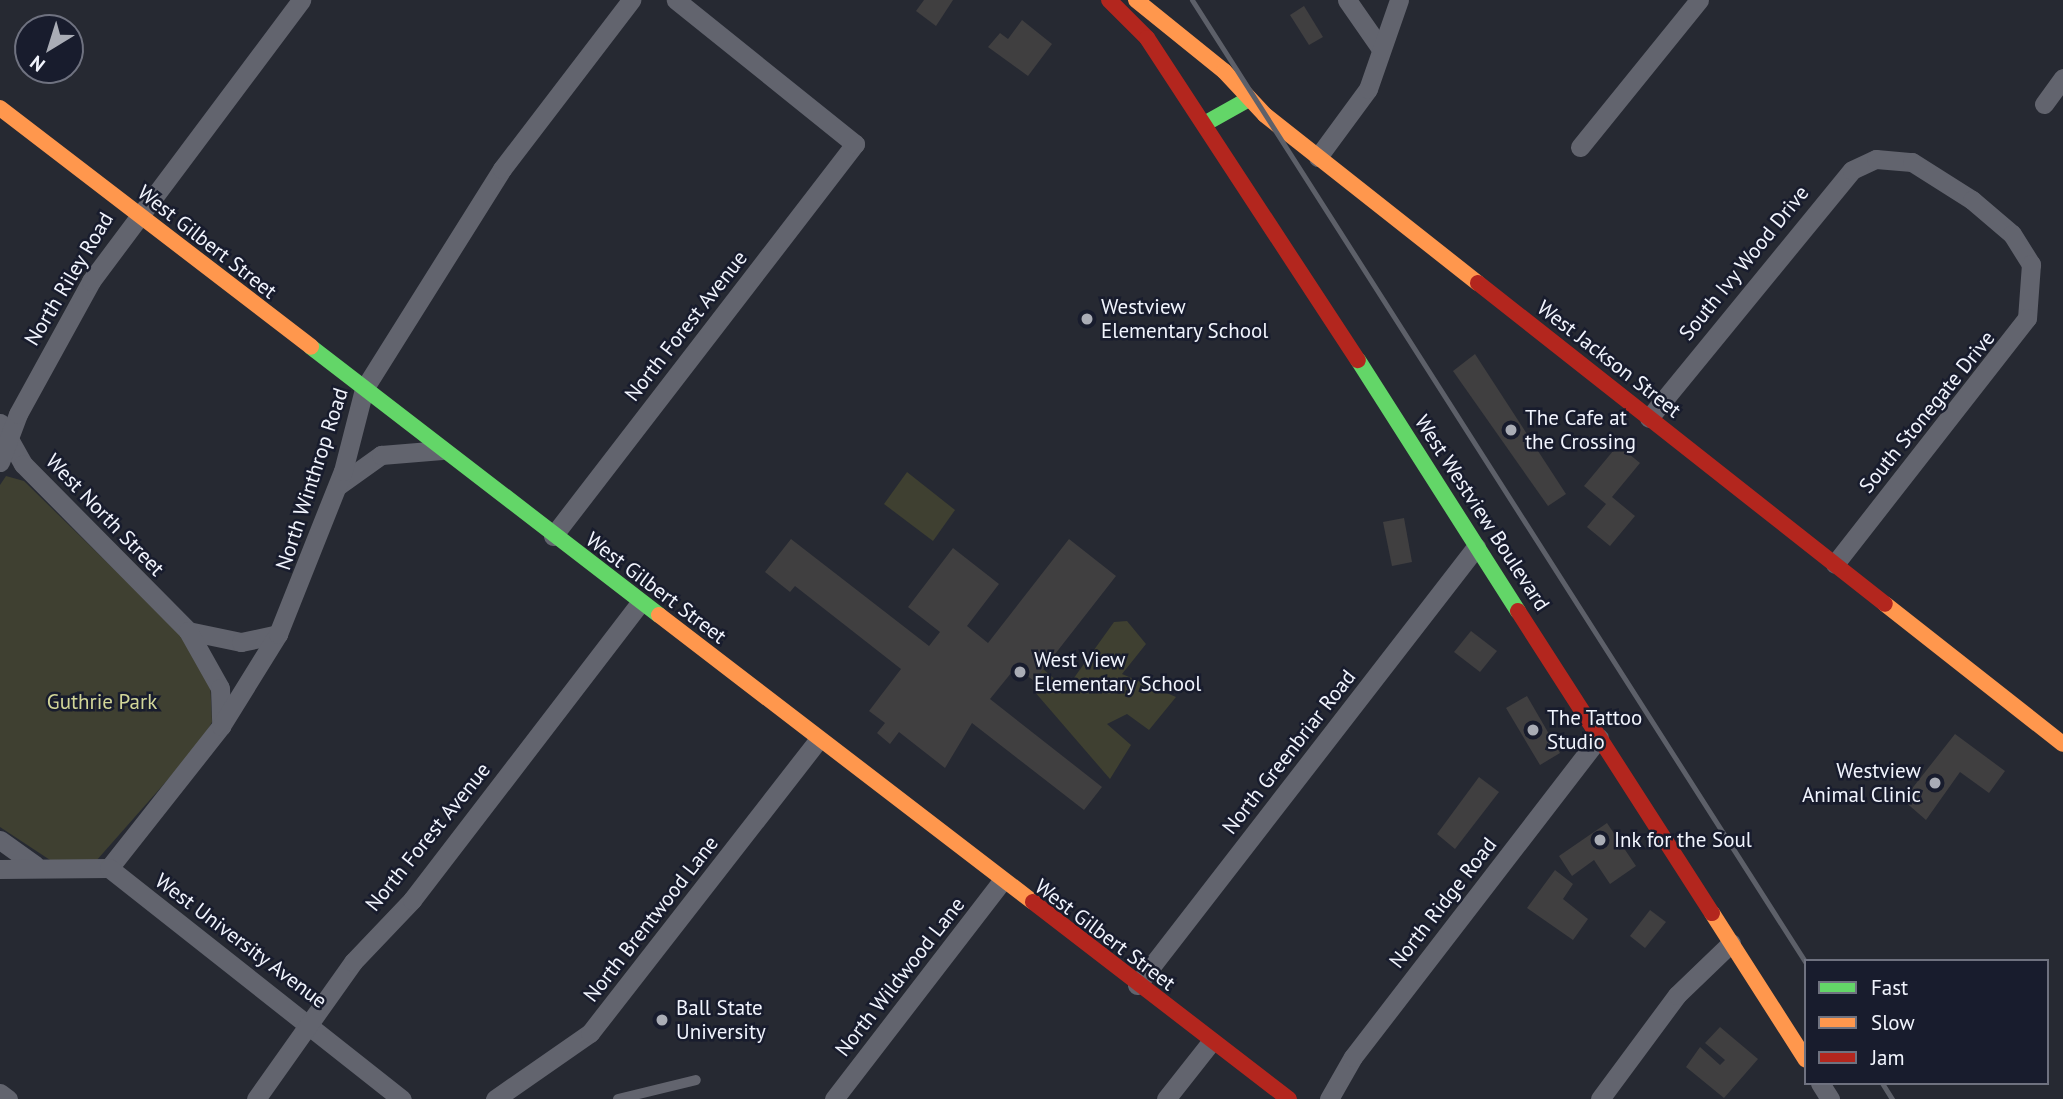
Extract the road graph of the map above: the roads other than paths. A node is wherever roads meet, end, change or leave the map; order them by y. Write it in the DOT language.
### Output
graph roads {
  1 [pos="301,0"];
  2 [pos="631,0"];
  3 [pos="676,0"];
  4 [pos="1109,0"];
  5 [pos="1136,0"];
  6 [pos="1347,0"];
  7 [pos="1399,0"];
  8 [pos="1699,0"];
  9 [pos="1380,46"];
  10 [pos="2063,78"];
  11 [pos="1249,99"];
  12 [pos="2044,104"];
  13 [pos="0,108"];
  14 [pos="1206,124"];
  15 [pos="1580,148"];
  16 [pos="1318,157"];
  17 [pos="1889,159"];
  18 [pos="136,213"];
  19 [pos="364,389"];
  20 [pos="1650,418"];
  21 [pos="4,431"];
  22 [pos="442,450"];
  23 [pos="0,462"];
  24 [pos="338,486"];
  25 [pos="553,536"];
  26 [pos="1476,547"];
  27 [pos="1835,564"];
  28 [pos="639,604"];
  29 [pos="188,631"];
  30 [pos="278,634"];
  31 [pos="221,726"];
  32 [pos="1599,738"];
  33 [pos="818,740"];
  34 [pos="2063,744"];
  35 [pos="0,840"];
  36 [pos="35,865"];
  37 [pos="109,868"];
  38 [pos="0,869"];
  39 [pos="1001,882"];
  40 [pos="1731,943"];
  41 [pos="1137,985"];
  42 [pos="313,1024"];
  43 [pos="1211,1042"];
  44 [pos="1804,1057"];
  45 [pos="696,1080"];
  46 [pos="0,1093"];
  47 [pos="8,1099"];
  48 [pos="256,1099"];
  49 [pos="402,1099"];
  50 [pos="495,1099"];
  51 [pos="618,1099"];
  52 [pos="834,1099"];
  53 [pos="1166,1099"];
  54 [pos="1289,1099"];
  55 [pos="1329,1099"];
  56 [pos="1600,1099"];
  1 -- 18 [label="street, North Riley Road"];
  2 -- 19 [label="street, North Winthrop Road"];
  3 -- 25 [label="street, North Forest Avenue"];
  4 -- 14 [label="street, West Westview Boulevard"];
  5 -- 11 [label="street, West Jackson Street"];
  6 -- 9 [label="street"];
  7 -- 9 [label="street"];
  8 -- 15 [label="street"];
  9 -- 16 [label="street"];
  10 -- 12 [label="street"];
  11 -- 14 [label="street"];
  11 -- 16 [label="street, West Jackson Street"];
  13 -- 18 [label="street, West Gilbert Street"];
  14 -- 26 [label="street, West Westview Boulevard"];
  16 -- 20 [label="street, West Jackson Street"];
  17 -- 20 [label="street, South Ivy Wood Drive"];
  17 -- 27 [label="street, South Stonegate Drive"];
  18 -- 19 [label="street, West Gilbert Street"];
  18 -- 21 [label="street, North Riley Road"];
  19 -- 22 [label="street, West Gilbert Street"];
  19 -- 24 [label="street, North Winthrop Road"];
  20 -- 27 [label="street, West Jackson Street"];
  21 -- 23 [label="street, North Riley Road"];
  21 -- 29 [label="street, West North Street"];
  22 -- 24 [label="street"];
  22 -- 25 [label="street, West Gilbert Street"];
  24 -- 30 [label="street, North Winthrop Road"];
  25 -- 28 [label="street, West Gilbert Street"];
  26 -- 32 [label="street, West Westview Boulevard"];
  26 -- 41 [label="street, North Greenbriar Road"];
  27 -- 34 [label="street, West Jackson Street"];
  28 -- 33 [label="street, West Gilbert Street"];
  28 -- 42 [label="street, North Forest Avenue"];
  29 -- 30 [label="street"];
  29 -- 31 [label="street, West North Street"];
  30 -- 31 [label="street, North Winthrop Road"];
  31 -- 37 [label="street, North Winthrop Road"];
  32 -- 40 [label="street, West Westview Boulevard"];
  32 -- 55 [label="street, North Ridge Road"];
  33 -- 39 [label="street, West Gilbert Street"];
  33 -- 50 [label="street, North Brentwood Lane"];
  35 -- 36 [label="street"];
  36 -- 37 [label="street"];
  36 -- 38 [label="street"];
  37 -- 42 [label="street, West University Avenue"];
  39 -- 41 [label="street, West Gilbert Street"];
  39 -- 52 [label="street, North Wildwood Lane"];
  40 -- 44 [label="street, West Westview Boulevard"];
  40 -- 56 [label="street"];
  41 -- 43 [label="street, West Gilbert Street"];
  42 -- 48 [label="street, North Forest Avenue"];
  42 -- 49 [label="street, West University Avenue"];
  43 -- 53 [label="street"];
  43 -- 54 [label="street, West Gilbert Street"];
  45 -- 51 [label="lane"];
  46 -- 47 [label="street"];
}
